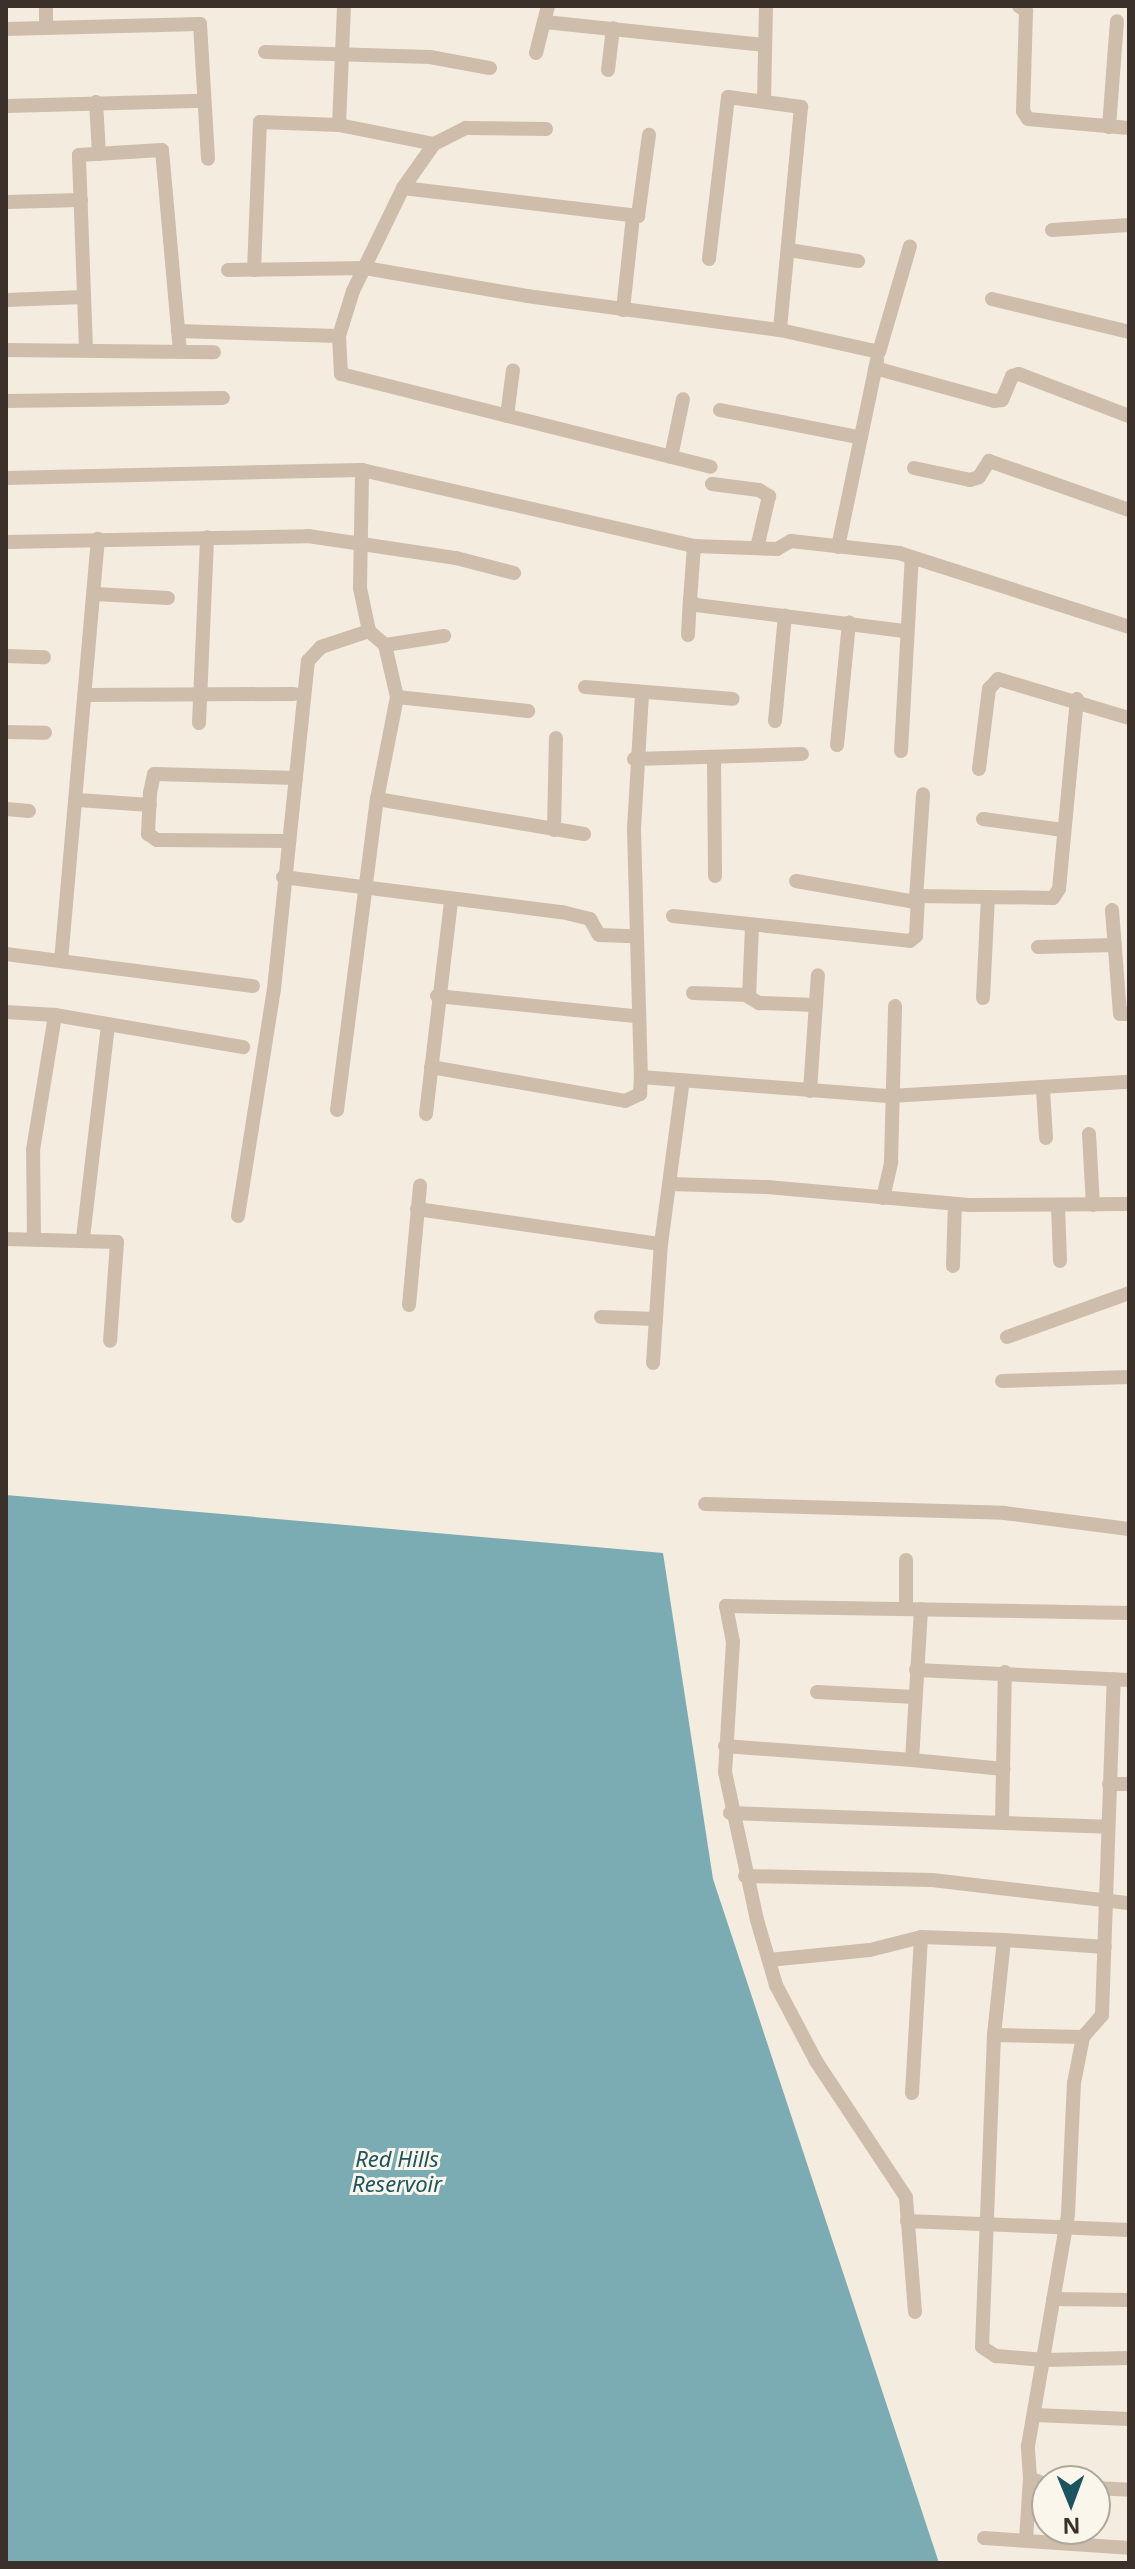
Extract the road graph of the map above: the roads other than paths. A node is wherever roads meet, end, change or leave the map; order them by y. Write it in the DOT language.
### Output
graph roads {
  1 [pos="46,6"];
  2 [pos="344,6"];
  3 [pos="548,6"];
  4 [pos="766,6"];
  5 [pos="1019,6"];
  6 [pos="1117,21"];
  7 [pos="545,22"];
  8 [pos="46,28"];
  9 [pos="613,28"];
  10 [pos="6,29"];
  11 [pos="765,45"];
  12 [pos="265,52"];
  13 [pos="536,53"];
  14 [pos="342,56"];
  15 [pos="490,68"];
  16 [pos="608,70"];
  17 [pos="203,101"];
  18 [pos="764,101"];
  19 [pos="96,102"];
  20 [pos="6,106"];
  21 [pos="339,125"];
  22 [pos="1109,127"];
  23 [pos="1129,128"];
  24 [pos="546,129"];
  25 [pos="649,135"];
  26 [pos="434,144"];
  27 [pos="99,154"];
  28 [pos="208,159"];
  29 [pos="403,188"];
  30 [pos="81,200"];
  31 [pos="6,202"];
  32 [pos="633,217"];
  33 [pos="1129,225"];
  34 [pos="1052,230"];
  35 [pos="910,246"];
  36 [pos="789,250"];
  37 [pos="709,259"];
  38 [pos="858,261"];
  39 [pos="365,268"];
  40 [pos="228,270"];
  41 [pos="254,270"];
  42 [pos="84,297"];
  43 [pos="992,299"];
  44 [pos="6,300"];
  45 [pos="623,310"];
  46 [pos="780,330"];
  47 [pos="178,331"];
  48 [pos="1129,332"];
  49 [pos="339,336"];
  50 [pos="86,349"];
  51 [pos="6,350"];
  52 [pos="180,351"];
  53 [pos="214,352"];
  54 [pos="879,352"];
  55 [pos="875,368"];
  56 [pos="513,370"];
  57 [pos="223,398"];
  58 [pos="683,399"];
  59 [pos="6,401"];
  60 [pos="720,410"];
  61 [pos="507,416"];
  62 [pos="1129,416"];
  63 [pos="858,437"];
  64 [pos="671,457"];
  65 [pos="710,467"];
  66 [pos="914,468"];
  67 [pos="362,470"];
  68 [pos="6,478"];
  69 [pos="712,484"];
  70 [pos="1129,510"];
  71 [pos="207,537"];
  72 [pos="98,539"];
  73 [pos="359,541"];
  74 [pos="6,542"];
  75 [pos="694,546"];
  76 [pos="838,547"];
  77 [pos="757,548"];
  78 [pos="912,557"];
  79 [pos="514,573"];
  80 [pos="95,594"];
  81 [pos="168,598"];
  82 [pos="690,600"];
  83 [pos="785,615"];
  84 [pos="849,623"];
  85 [pos="1129,627"];
  86 [pos="369,631"];
  87 [pos="906,631"];
  88 [pos="688,635"];
  89 [pos="444,636"];
  90 [pos="385,645"];
  91 [pos="6,656"];
  92 [pos="44,657"];
  93 [pos="585,687"];
  94 [pos="200,693"];
  95 [pos="294,694"];
  96 [pos="642,694"];
  97 [pos="88,695"];
  98 [pos="397,697"];
  99 [pos="733,699"];
  100 [pos="1077,699"];
  101 [pos="528,711"];
  102 [pos="1129,718"];
  103 [pos="775,721"];
  104 [pos="199,723"];
  105 [pos="6,732"];
  106 [pos="45,733"];
  107 [pos="556,738"];
  108 [pos="837,745"];
  109 [pos="901,751"];
  110 [pos="802,754"];
  111 [pos="714,757"];
  112 [pos="634,759"];
  113 [pos="979,769"];
  114 [pos="296,778"];
  115 [pos="923,794"];
  116 [pos="377,799"];
  117 [pos="78,800"];
  118 [pos="150,805"];
  119 [pos="6,809"];
  120 [pos="29,811"];
  121 [pos="983,819"];
  122 [pos="554,830"];
  123 [pos="1063,830"];
  124 [pos="584,834"];
  125 [pos="285,841"];
  126 [pos="715,876"];
  127 [pos="283,877"];
  128 [pos="796,881"];
  129 [pos="364,886"];
  130 [pos="988,897"];
  131 [pos="915,900"];
  132 [pos="451,901"];
  133 [pos="1112,910"];
  134 [pos="673,916"];
  135 [pos="752,926"];
  136 [pos="634,936"];
  137 [pos="1115,945"];
  138 [pos="1038,947"];
  139 [pos="6,954"];
  140 [pos="61,961"];
  141 [pos="818,975"];
  142 [pos="253,986"];
  143 [pos="693,993"];
  144 [pos="748,995"];
  145 [pos="437,996"];
  146 [pos="983,998"];
  147 [pos="816,1005"];
  148 [pos="895,1006"];
  149 [pos="6,1012"];
  150 [pos="1129,1014"];
  151 [pos="55,1015"];
  152 [pos="635,1016"];
  153 [pos="108,1025"];
  154 [pos="243,1047"];
  155 [pos="431,1067"];
  156 [pos="641,1077"];
  157 [pos="683,1080"];
  158 [pos="1129,1082"];
  159 [pos="1043,1089"];
  160 [pos="810,1091"];
  161 [pos="890,1096"];
  162 [pos="337,1110"];
  163 [pos="426,1114"];
  164 [pos="1089,1134"];
  165 [pos="1046,1138"];
  166 [pos="670,1184"];
  167 [pos="420,1186"];
  168 [pos="883,1198"];
  169 [pos="955,1204"];
  170 [pos="1129,1204"];
  171 [pos="1093,1205"];
  172 [pos="1058,1206"];
  173 [pos="417,1209"];
  174 [pos="238,1216"];
  175 [pos="83,1238"];
  176 [pos="6,1239"];
  177 [pos="34,1239"];
  178 [pos="661,1244"];
  179 [pos="1060,1261"];
  180 [pos="953,1266"];
  181 [pos="1129,1293"];
  182 [pos="409,1305"];
  183 [pos="601,1317"];
  184 [pos="656,1319"];
  185 [pos="1007,1337"];
  186 [pos="110,1341"];
  187 [pos="653,1363"];
  188 [pos="1129,1377"];
  189 [pos="1002,1381"];
  190 [pos="705,1504"];
  191 [pos="1129,1529"];
  192 [pos="906,1560"];
  193 [pos="906,1609"];
  194 [pos="921,1609"];
  195 [pos="1129,1613"];
  196 [pos="916,1670"];
  197 [pos="1005,1672"];
  198 [pos="1122,1679"];
  199 [pos="817,1692"];
  200 [pos="915,1697"];
  201 [pos="725,1746"];
  202 [pos="912,1760"];
  203 [pos="1004,1769"];
  204 [pos="1109,1784"];
  205 [pos="1129,1784"];
  206 [pos="730,1813"];
  207 [pos="1002,1822"];
  208 [pos="1107,1827"];
  209 [pos="745,1876"];
  210 [pos="1106,1900"];
  211 [pos="1129,1903"];
  212 [pos="921,1937"];
  213 [pos="1004,1940"];
  214 [pos="1105,1947"];
  215 [pos="769,1960"];
  216 [pos="994,2035"];
  217 [pos="1083,2037"];
  218 [pos="912,2093"];
  219 [pos="907,2221"];
  220 [pos="988,2225"];
  221 [pos="1066,2230"];
  222 [pos="1129,2230"];
  223 [pos="1053,2299"];
  224 [pos="1129,2300"];
  225 [pos="915,2312"];
  226 [pos="1129,2358"];
  227 [pos="1045,2360"];
  228 [pos="1035,2415"];
  229 [pos="1129,2419"];
  230 [pos="1030,2478"];
  231 [pos="984,2538"];
  232 [pos="1026,2540"];
  233 [pos="1129,2548"];
  1 -- 8 [label="street"];
  2 -- 14 [label="street"];
  3 -- 7 [label="street"];
  4 -- 11 [label="street"];
  5 -- 22 [label="street"];
  6 -- 22 [label="street"];
  7 -- 9 [label="street"];
  7 -- 13 [label="street"];
  8 -- 10 [label="street"];
  8 -- 17 [label="street"];
  9 -- 11 [label="street"];
  9 -- 16 [label="street"];
  11 -- 18 [label="street"];
  12 -- 14 [label="street"];
  14 -- 15 [label="street"];
  14 -- 21 [label="street"];
  17 -- 19 [label="street"];
  17 -- 28 [label="street"];
  18 -- 36 [label="street"];
  18 -- 37 [label="street"];
  19 -- 20 [label="street"];
  19 -- 27 [label="street"];
  21 -- 26 [label="street"];
  21 -- 41 [label="street"];
  22 -- 23 [label="street"];
  24 -- 26 [label="street"];
  25 -- 32 [label="street"];
  26 -- 29 [label="street"];
  27 -- 30 [label="street"];
  27 -- 47 [label="street"];
  29 -- 32 [label="street"];
  29 -- 39 [label="street"];
  30 -- 31 [label="street"];
  30 -- 42 [label="street"];
  32 -- 45 [label="street"];
  33 -- 34 [label="street"];
  35 -- 54 [label="street"];
  36 -- 38 [label="street"];
  36 -- 46 [label="street"];
  39 -- 41 [label="street"];
  39 -- 45 [label="street"];
  39 -- 49 [label="street"];
  40 -- 41 [label="street"];
  42 -- 44 [label="street"];
  42 -- 50 [label="street"];
  43 -- 48 [label="street"];
  45 -- 46 [label="street"];
  46 -- 54 [label="street"];
  47 -- 49 [label="street"];
  47 -- 52 [label="street"];
  49 -- 61 [label="street"];
  50 -- 51 [label="street"];
  50 -- 52 [label="street"];
  52 -- 53 [label="street"];
  54 -- 55 [label="street"];
  55 -- 62 [label="street"];
  55 -- 63 [label="street"];
  56 -- 61 [label="street"];
  57 -- 59 [label="street"];
  58 -- 64 [label="street"];
  60 -- 63 [label="street"];
  61 -- 64 [label="street"];
  63 -- 76 [label="street"];
  64 -- 65 [label="street"];
  66 -- 70 [label="street"];
  67 -- 68 [label="street"];
  67 -- 73 [label="street"];
  67 -- 75 [label="street"];
  69 -- 77 [label="street"];
  71 -- 72 [label="street"];
  71 -- 73 [label="street"];
  71 -- 94 [label="street"];
  72 -- 74 [label="street"];
  72 -- 80 [label="street"];
  73 -- 79 [label="street"];
  73 -- 86 [label="street"];
  75 -- 77 [label="street"];
  75 -- 82 [label="street"];
  76 -- 77 [label="street"];
  76 -- 78 [label="street"];
  78 -- 85 [label="street"];
  78 -- 87 [label="street"];
  80 -- 81 [label="street"];
  80 -- 97 [label="street"];
  82 -- 83 [label="street"];
  82 -- 88 [label="street"];
  83 -- 84 [label="street"];
  83 -- 103 [label="street"];
  84 -- 87 [label="street"];
  84 -- 108 [label="street"];
  86 -- 90 [label="street"];
  86 -- 114 [label="street"];
  87 -- 109 [label="street"];
  89 -- 90 [label="street"];
  90 -- 98 [label="street"];
  91 -- 92 [label="street"];
  93 -- 96 [label="street"];
  94 -- 95 [label="street"];
  94 -- 97 [label="street"];
  94 -- 104 [label="street"];
  96 -- 99 [label="street"];
  96 -- 112 [label="street"];
  97 -- 117 [label="street"];
  98 -- 101 [label="street"];
  98 -- 116 [label="street"];
  100 -- 102 [label="street"];
  100 -- 113 [label="street"];
  100 -- 123 [label="street"];
  105 -- 106 [label="street"];
  107 -- 122 [label="street"];
  110 -- 111 [label="street"];
  111 -- 112 [label="street"];
  111 -- 126 [label="street"];
  112 -- 136 [label="street"];
  114 -- 118 [label="street"];
  114 -- 125 [label="street"];
  115 -- 131 [label="street"];
  116 -- 122 [label="street"];
  116 -- 129 [label="street"];
  117 -- 118 [label="street"];
  117 -- 140 [label="street"];
  118 -- 125 [label="street"];
  119 -- 120 [label="street"];
  121 -- 123 [label="street"];
  122 -- 124 [label="street"];
  123 -- 130 [label="street"];
  125 -- 127 [label="street"];
  127 -- 129 [label="street"];
  127 -- 174 [label="street"];
  128 -- 131 [label="street"];
  129 -- 132 [label="street"];
  129 -- 162 [label="street"];
  130 -- 131 [label="street"];
  130 -- 146 [label="street"];
  131 -- 135 [label="street"];
  132 -- 136 [label="street"];
  132 -- 145 [label="street"];
  133 -- 137 [label="street"];
  134 -- 135 [label="street"];
  135 -- 144 [label="street"];
  136 -- 152 [label="street"];
  137 -- 138 [label="street"];
  137 -- 150 [label="street"];
  139 -- 140 [label="street"];
  140 -- 142 [label="street"];
  141 -- 147 [label="street"];
  143 -- 144 [label="street"];
  144 -- 147 [label="street"];
  145 -- 152 [label="street"];
  145 -- 155 [label="street"];
  147 -- 160 [label="street"];
  148 -- 161 [label="street"];
  149 -- 151 [label="street"];
  151 -- 153 [label="street"];
  151 -- 177 [label="street"];
  152 -- 156 [label="street"];
  153 -- 154 [label="street"];
  153 -- 175 [label="street"];
  155 -- 156 [label="street"];
  155 -- 163 [label="street"];
  156 -- 157 [label="street"];
  157 -- 160 [label="street"];
  157 -- 166 [label="street"];
  158 -- 159 [label="street"];
  159 -- 161 [label="street"];
  159 -- 165 [label="street"];
  160 -- 161 [label="street"];
  161 -- 168 [label="street"];
  164 -- 171 [label="street"];
  166 -- 168 [label="street"];
  166 -- 178 [label="street"];
  167 -- 173 [label="street"];
  168 -- 169 [label="street"];
  169 -- 172 [label="street"];
  169 -- 180 [label="street"];
  170 -- 171 [label="street"];
  171 -- 172 [label="street"];
  172 -- 179 [label="street"];
  173 -- 178 [label="street"];
  173 -- 182 [label="street"];
  175 -- 177 [label="street"];
  175 -- 186 [label="street"];
  176 -- 177 [label="street"];
  178 -- 184 [label="street"];
  181 -- 185 [label="street"];
  183 -- 184 [label="street"];
  184 -- 187 [label="street"];
  188 -- 189 [label="street"];
  190 -- 191 [label="street"];
  192 -- 193 [label="street"];
  193 -- 194 [label="street"];
  193 -- 201 [label="street"];
  194 -- 195 [label="street"];
  194 -- 196 [label="street"];
  196 -- 197 [label="street"];
  196 -- 200 [label="street"];
  197 -- 198 [label="street"];
  197 -- 203 [label="street"];
  198 -- 204 [label="street"];
  199 -- 200 [label="street"];
  200 -- 202 [label="street"];
  201 -- 202 [label="street"];
  201 -- 206 [label="street"];
  202 -- 203 [label="street"];
  203 -- 207 [label="street"];
  204 -- 205 [label="street"];
  204 -- 208 [label="street"];
  206 -- 207 [label="street"];
  206 -- 209 [label="street"];
  207 -- 208 [label="street"];
  208 -- 210 [label="street"];
  209 -- 210 [label="street"];
  209 -- 215 [label="street"];
  210 -- 211 [label="street"];
  210 -- 214 [label="street"];
  212 -- 213 [label="street"];
  212 -- 215 [label="street"];
  212 -- 218 [label="street"];
  213 -- 214 [label="street"];
  213 -- 216 [label="street"];
  214 -- 217 [label="street"];
  215 -- 219 [label="street"];
  216 -- 217 [label="street"];
  216 -- 220 [label="street"];
  217 -- 221 [label="street"];
  219 -- 220 [label="street"];
  219 -- 225 [label="street"];
  220 -- 221 [label="street"];
  220 -- 227 [label="street"];
  221 -- 222 [label="street"];
  221 -- 223 [label="street"];
  223 -- 224 [label="street"];
  223 -- 227 [label="street"];
  226 -- 227 [label="street"];
  227 -- 228 [label="street"];
  228 -- 229 [label="street"];
  228 -- 230 [label="street"];
  230 -- 232 [label="street"];
  231 -- 232 [label="street"];
  232 -- 233 [label="street"];
}
